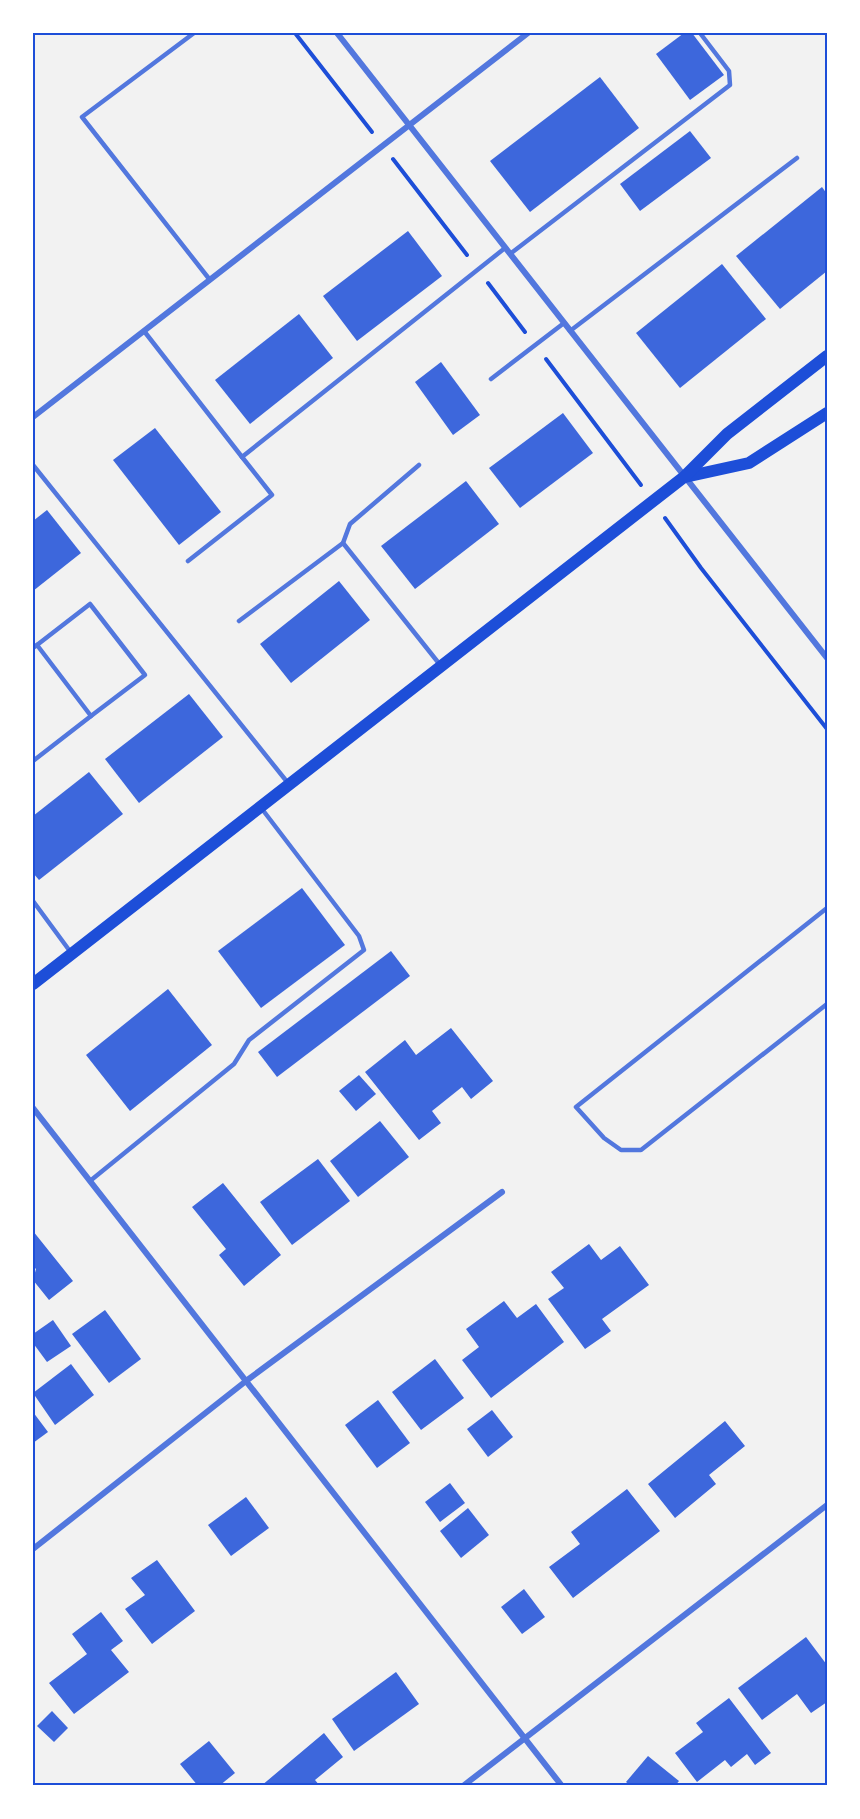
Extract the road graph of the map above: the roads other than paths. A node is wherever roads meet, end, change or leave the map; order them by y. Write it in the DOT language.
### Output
graph roads {
  1 [pos="194,33"];
  2 [pos="337,33"];
  3 [pos="528,33"];
  4 [pos="700,33"];
  5 [pos="410,125"];
  6 [pos="796,158"];
  7 [pos="505,248"];
  8 [pos="510,254"];
  9 [pos="210,280"];
  10 [pos="564,323"];
  11 [pos="144,331"];
  12 [pos="570,331"];
  13 [pos="827,356"];
  14 [pos="491,379"];
  15 [pos="827,413"];
  16 [pos="33,417"];
  17 [pos="242,458"];
  18 [pos="33,465"];
  19 [pos="419,465"];
  20 [pos="684,477"];
  21 [pos="343,543"];
  22 [pos="188,561"];
  23 [pos="239,621"];
  24 [pos="35,646"];
  25 [pos="827,658"];
  26 [pos="441,666"];
  27 [pos="91,716"];
  28 [pos="33,761"];
  29 [pos="289,784"];
  30 [pos="260,807"];
  31 [pos="33,901"];
  32 [pos="827,908"];
  33 [pos="72,954"];
  34 [pos="33,984"];
  35 [pos="827,1004"];
  36 [pos="33,1108"];
  37 [pos="90,1181"];
  38 [pos="502,1192"];
  39 [pos="246,1381"];
  40 [pos="827,1505"];
  41 [pos="33,1549"];
  42 [pos="525,1738"];
  43 [pos="463,1786"];
  44 [pos="562,1786"];
  1 -- 9 [label="lane"];
  2 -- 5 [label="street"];
  3 -- 5 [label="street"];
  4 -- 8 [label="lane"];
  5 -- 7 [label="street"];
  5 -- 9 [label="street"];
  6 -- 12 [label="lane"];
  7 -- 8 [label="street"];
  7 -- 17 [label="lane"];
  8 -- 10 [label="street"];
  9 -- 11 [label="street"];
  10 -- 12 [label="street"];
  10 -- 14 [label="lane"];
  11 -- 16 [label="street"];
  11 -- 17 [label="lane"];
  12 -- 20 [label="street"];
  13 -- 20 [label="main road"];
  15 -- 20 [label="main road"];
  17 -- 22 [label="lane"];
  18 -- 29 [label="lane"];
  19 -- 21 [label="lane"];
  20 -- 25 [label="street"];
  20 -- 26 [label="main road"];
  21 -- 23 [label="lane"];
  21 -- 26 [label="lane"];
  24 -- 27 [label="lane"];
  24 -- 27 [label="lane"];
  26 -- 29 [label="main road"];
  27 -- 28 [label="lane"];
  29 -- 30 [label="main road"];
  30 -- 33 [label="main road"];
  30 -- 37 [label="lane"];
  31 -- 33 [label="lane"];
  32 -- 35 [label="lane"];
  33 -- 34 [label="main road"];
  36 -- 37 [label="street"];
  37 -- 39 [label="street"];
  38 -- 39 [label="street"];
  39 -- 41 [label="street"];
  39 -- 42 [label="street"];
  40 -- 42 [label="street"];
  42 -- 43 [label="street"];
  42 -- 44 [label="street"];
}
